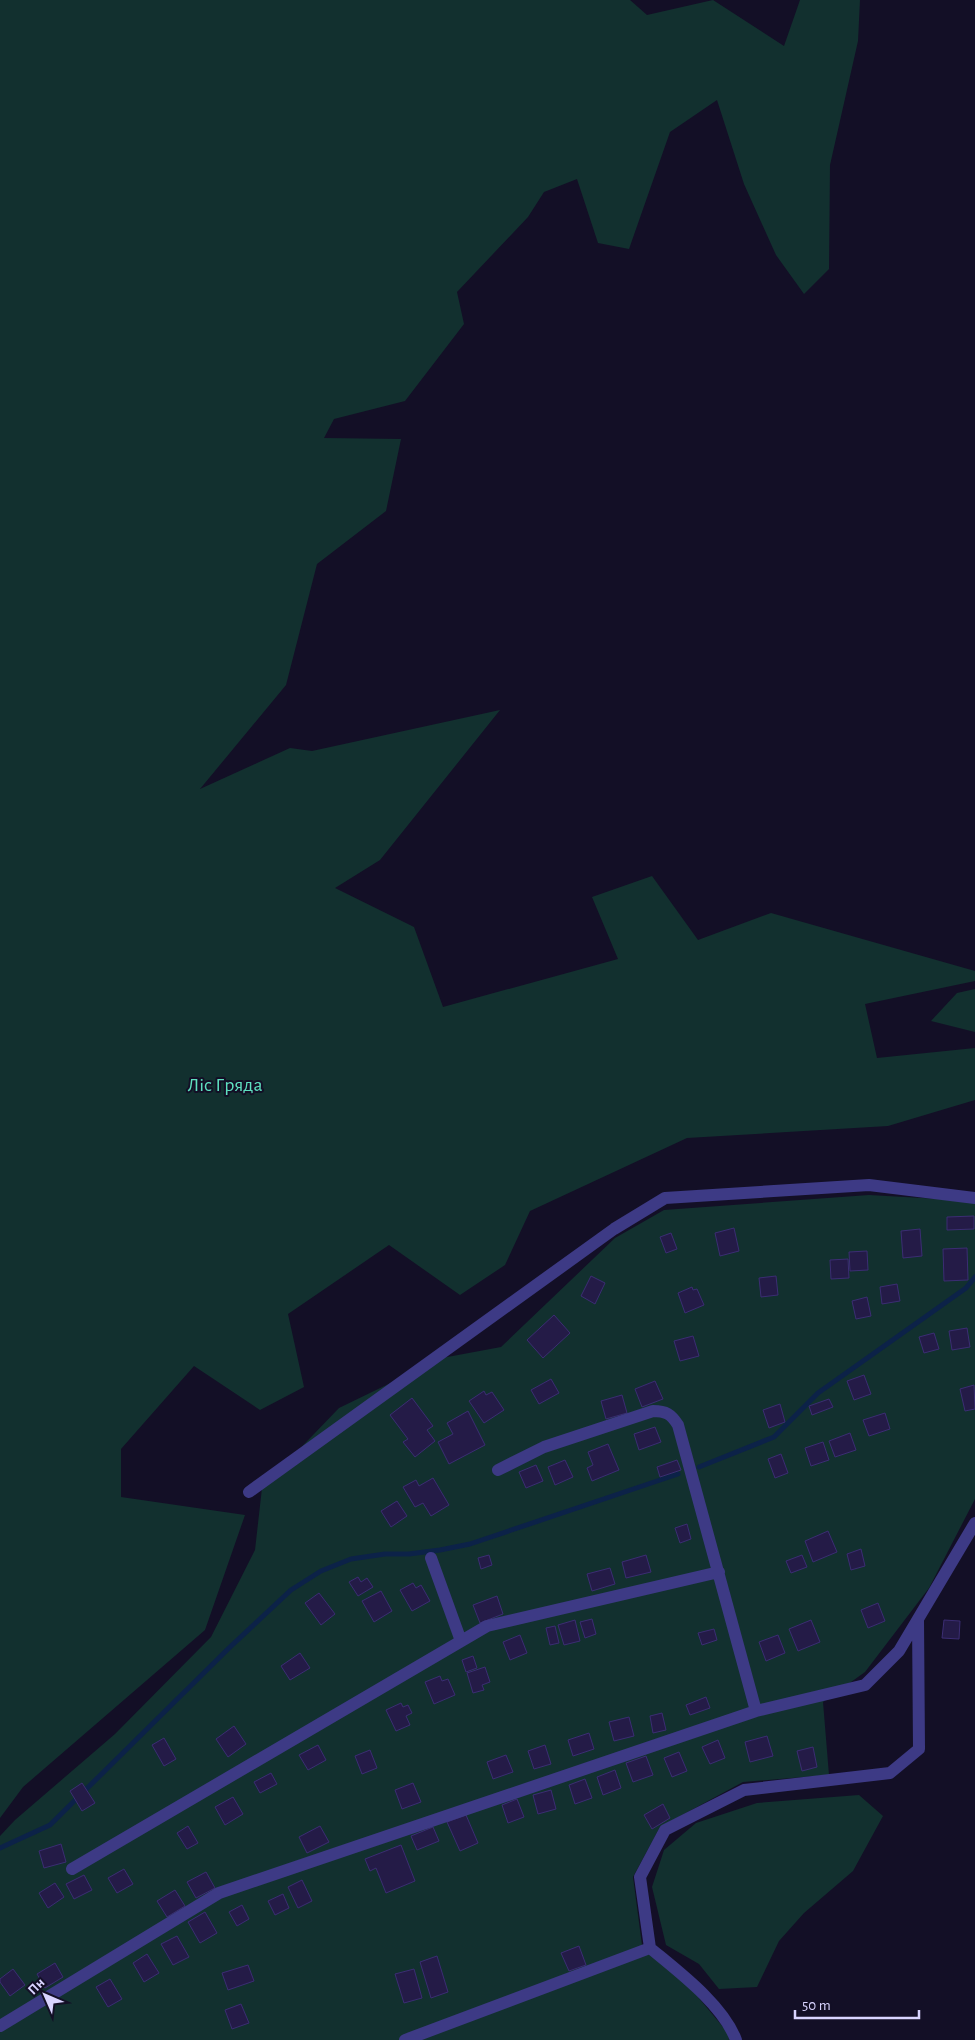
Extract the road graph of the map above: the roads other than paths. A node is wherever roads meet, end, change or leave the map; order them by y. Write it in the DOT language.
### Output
graph roads {
  1 [pos="975,1198"];
  2 [pos="498,1470"];
  3 [pos="249,1492"];
  4 [pos="975,1523"];
  5 [pos="431,1558"];
  6 [pos="718,1572"];
  7 [pos="918,1619"];
  8 [pos="461,1641"];
  9 [pos="756,1711"];
  10 [pos="72,1868"];
  11 [pos="650,1948"];
  12 [pos="0,2026"];
  13 [pos="405,2040"];
  14 [pos="736,2040"];
  1 -- 3 [label="street"];
  2 -- 6 [label="street"];
  4 -- 7 [label="street"];
  5 -- 8 [label="street"];
  6 -- 8 [label="street"];
  6 -- 9 [label="street"];
  7 -- 9 [label="street"];
  7 -- 11 [label="street"];
  8 -- 10 [label="street"];
  9 -- 12 [label="street"];
  11 -- 13 [label="street"];
  11 -- 14 [label="street"];
}
